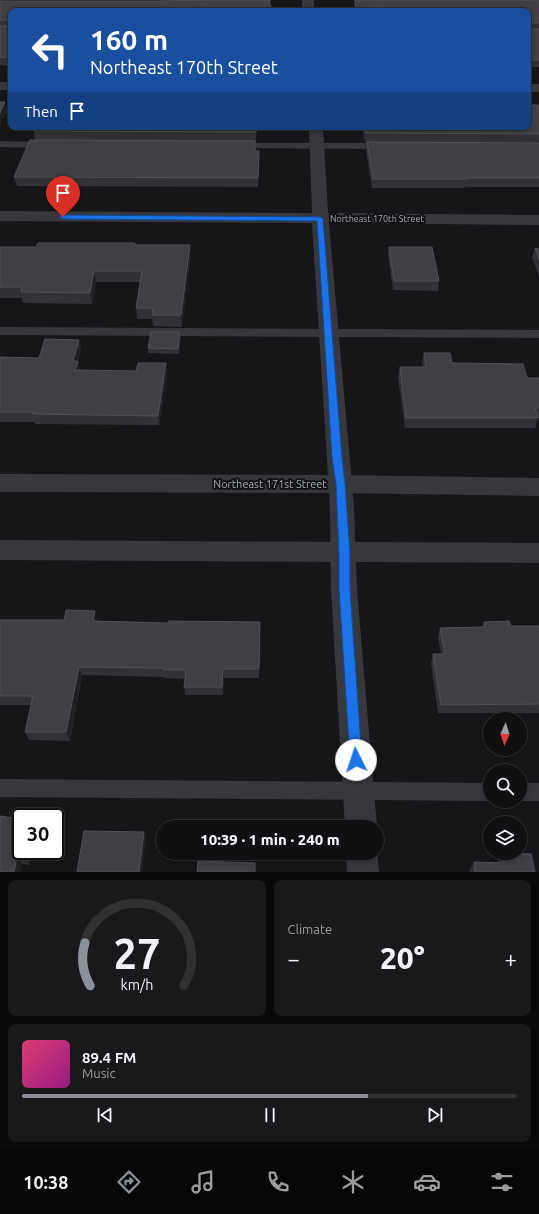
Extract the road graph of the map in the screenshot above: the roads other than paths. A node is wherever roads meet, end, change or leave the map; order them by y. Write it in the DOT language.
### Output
graph roads {
  1 [pos="316,136"];
  2 [pos="0,144"];
  3 [pos="56,145"];
  4 [pos="231,146"];
  5 [pos="397,146"];
  6 [pos="0,216"];
  7 [pos="320,219"];
  8 [pos="539,220"];
  9 [pos="0,331"];
  10 [pos="328,333"];
  11 [pos="539,334"];
  12 [pos="0,483"];
  13 [pos="340,484"];
  14 [pos="539,487"];
  15 [pos="0,550"];
  16 [pos="344,552"];
  17 [pos="539,553"];
  18 [pos="0,788"];
  19 [pos="358,791"];
  20 [pos="483,792"];
  21 [pos="527,792"];
  22 [pos="539,792"];
  23 [pos="360,820"];
  24 [pos="362,860"];
  25 [pos="363,872"];
  1 -- 4 [label="lane"];
  1 -- 5 [label="lane"];
  1 -- 7 [label="street"];
  2 -- 3 [label="lane"];
  6 -- 7 [label="street, Northeast 170th Street"];
  7 -- 8 [label="street, Northeast 170th Street"];
  7 -- 10 [label="street"];
  9 -- 10 [label="lane"];
  10 -- 11 [label="lane"];
  10 -- 13 [label="street"];
  12 -- 13 [label="street, Northeast 171st Street"];
  13 -- 14 [label="street, Northeast 171st Street"];
  13 -- 16 [label="street"];
  15 -- 16 [label="street"];
  16 -- 17 [label="street"];
  16 -- 19 [label="street"];
  18 -- 19 [label="lane"];
  19 -- 20 [label="lane"];
  19 -- 23 [label="street"];
  21 -- 22 [label="lane"];
  24 -- 25 [label="street"];
}
